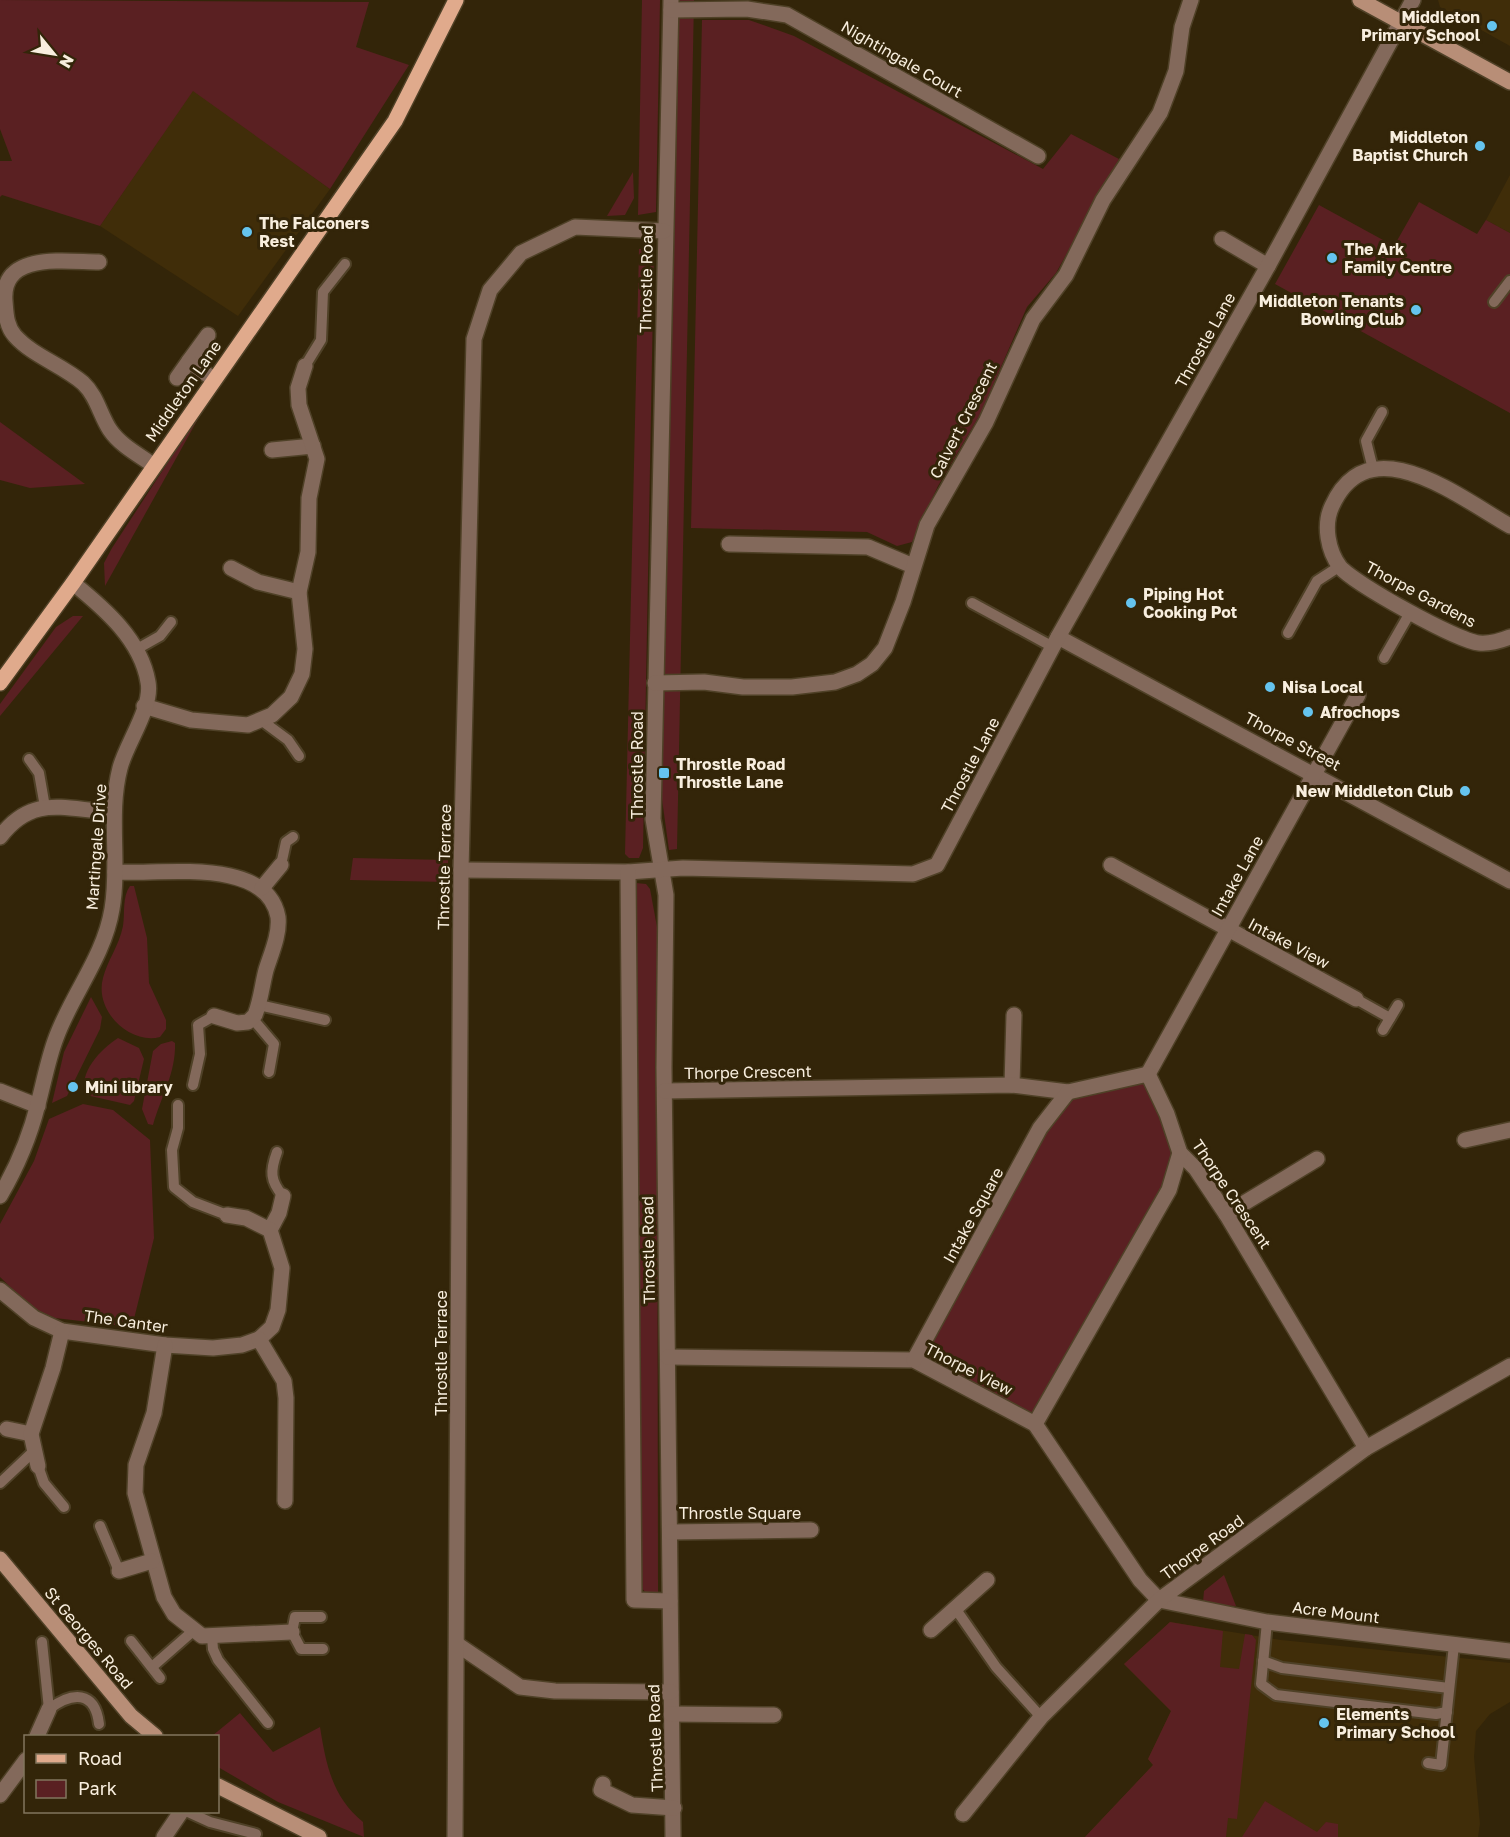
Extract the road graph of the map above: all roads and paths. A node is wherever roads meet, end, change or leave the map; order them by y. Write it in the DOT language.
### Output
graph roads {
  1 [pos="456,0"];
  2 [pos="1191,0"];
  3 [pos="1360,0"];
  4 [pos="1413,0"];
  5 [pos="671,5"];
  6 [pos="764,6"];
  7 [pos="1400,22"];
  8 [pos="1510,82"];
  9 [pos="1038,156"];
  10 [pos="664,231"];
  11 [pos="1222,239"];
  12 [pos="99,262"];
  13 [pos="345,264"];
  14 [pos="1268,266"];
  15 [pos="1510,281"];
  16 [pos="1494,302"];
  17 [pos="4,323"];
  18 [pos="208,335"];
  19 [pos="189,362"];
  20 [pos="305,366"];
  21 [pos="177,378"];
  22 [pos="213,379"];
  23 [pos="1382,412"];
  24 [pos="313,446"];
  25 [pos="272,450"];
  26 [pos="153,465"];
  27 [pos="1373,469"];
  28 [pos="1510,526"];
  29 [pos="729,544"];
  30 [pos="914,566"];
  31 [pos="1340,566"];
  32 [pos="231,568"];
  33 [pos="73,583"];
  34 [pos="299,592"];
  35 [pos="972,603"];
  36 [pos="1410,611"];
  37 [pos="171,622"];
  38 [pos="1288,633"];
  39 [pos="1510,637"];
  40 [pos="1056,642"];
  41 [pos="137,649"];
  42 [pos="1384,658"];
  43 [pos="0,683"];
  44 [pos="655,683"];
  45 [pos="1358,695"];
  46 [pos="144,706"];
  47 [pos="261,720"];
  48 [pos="299,756"];
  49 [pos="29,759"];
  50 [pos="1315,773"];
  51 [pos="45,807"];
  52 [pos="114,812"];
  53 [pos="0,837"];
  54 [pos="293,837"];
  55 [pos="281,865"];
  56 [pos="1111,865"];
  57 [pos="663,869"];
  58 [pos="461,870"];
  59 [pos="115,872"];
  60 [pos="628,872"];
  61 [pos="1510,880"];
  62 [pos="262,888"];
  63 [pos="1228,931"];
  64 [pos="1356,999"];
  65 [pos="1398,1005"];
  66 [pos="255,1011"];
  67 [pos="1014,1015"];
  68 [pos="214,1016"];
  69 [pos="1390,1017"];
  70 [pos="325,1020"];
  71 [pos="1383,1030"];
  72 [pos="269,1072"];
  73 [pos="1148,1074"];
  74 [pos="193,1085"];
  75 [pos="1012,1085"];
  76 [pos="0,1091"];
  77 [pos="665,1091"];
  78 [pos="1068,1092"];
  79 [pos="178,1105"];
  80 [pos="38,1106"];
  81 [pos="1510,1130"];
  82 [pos="1465,1140"];
  83 [pos="278,1152"];
  84 [pos="1180,1153"];
  85 [pos="1317,1159"];
  86 [pos="0,1196"];
  87 [pos="283,1197"];
  88 [pos="1226,1214"];
  89 [pos="227,1215"];
  90 [pos="270,1230"];
  91 [pos="0,1290"];
  92 [pos="62,1331"];
  93 [pos="259,1339"];
  94 [pos="165,1345"];
  95 [pos="668,1357"];
  96 [pos="914,1360"];
  97 [pos="1510,1366"];
  98 [pos="1035,1424"];
  99 [pos="7,1429"];
  100 [pos="31,1434"];
  101 [pos="1366,1448"];
  102 [pos="36,1458"];
  103 [pos="0,1482"];
  104 [pos="285,1501"];
  105 [pos="64,1507"];
  106 [pos="100,1526"];
  107 [pos="810,1530"];
  108 [pos="670,1532"];
  109 [pos="0,1559"];
  110 [pos="152,1561"];
  111 [pos="119,1571"];
  112 [pos="987,1580"];
  113 [pos="1160,1600"];
  114 [pos="670,1601"];
  115 [pos="955,1608"];
  116 [pos="321,1617"];
  117 [pos="1267,1622"];
  118 [pos="931,1630"];
  119 [pos="193,1631"];
  120 [pos="292,1632"];
  121 [pos="212,1637"];
  122 [pos="131,1641"];
  123 [pos="42,1642"];
  124 [pos="458,1645"];
  125 [pos="1454,1645"];
  126 [pos="323,1649"];
  127 [pos="1510,1651"];
  128 [pos="1263,1661"];
  129 [pos="152,1667"];
  130 [pos="160,1678"];
  131 [pos="1449,1688"];
  132 [pos="671,1692"];
  133 [pos="49,1709"];
  134 [pos="1447,1712"];
  135 [pos="672,1714"];
  136 [pos="774,1715"];
  137 [pos="1041,1717"];
  138 [pos="268,1723"];
  139 [pos="99,1724"];
  140 [pos="38,1735"];
  141 [pos="153,1735"];
  142 [pos="24,1763"];
  143 [pos="1428,1763"];
  144 [pos="603,1784"];
  145 [pos="219,1787"];
  146 [pos="0,1795"];
  147 [pos="674,1808"];
  148 [pos="180,1813"];
  149 [pos="190,1813"];
  150 [pos="963,1814"];
  151 [pos="256,1834"];
  152 [pos="164,1837"];
  153 [pos="319,1837"];
  154 [pos="455,1837"];
  155 [pos="673,1837"];
  1 -- 22 [label="main road, Middleton Lane"];
  2 -- 30 [label="street, Calvert Crescent"];
  3 -- 7 [label="street"];
  4 -- 7 [label="street, Throstle Lane"];
  5 -- 6 [label="street, Nightingale Court"];
  5 -- 10 [label="street, Throstle Road"];
  6 -- 9 [label="street, Nightingale Court"];
  7 -- 8 [label="street"];
  7 -- 14 [label="street, Throstle Lane"];
  10 -- 44 [label="street, Throstle Road"];
  10 -- 58 [label="street, Throstle Terrace"];
  11 -- 14 [label="street"];
  12 -- 17 [label="street"];
  13 -- 20 [label="lane"];
  14 -- 40 [label="street, Throstle Lane"];
  15 -- 16 [label="lane"];
  17 -- 26 [label="street"];
  18 -- 19 [label="street"];
  19 -- 21 [label="street"];
  19 -- 22 [label="street"];
  20 -- 24 [label="street"];
  22 -- 26 [label="main road, Middleton Lane"];
  23 -- 27 [label="lane"];
  24 -- 25 [label="street"];
  24 -- 34 [label="street"];
  26 -- 33 [label="main road, Middleton Lane"];
  27 -- 28 [label="street"];
  27 -- 31 [label="street, Thorpe Gardens"];
  29 -- 30 [label="street"];
  30 -- 44 [label="street, Calvert Crescent"];
  31 -- 36 [label="street, Thorpe Gardens"];
  31 -- 38 [label="lane"];
  32 -- 34 [label="street"];
  33 -- 41 [label="street, Martingale Drive"];
  33 -- 43 [label="main road, Middleton Lane"];
  34 -- 47 [label="street"];
  35 -- 40 [label="lane"];
  36 -- 39 [label="street, Thorpe Gardens"];
  36 -- 42 [label="lane"];
  37 -- 41 [label="lane"];
  40 -- 50 [label="street, Thorpe Street"];
  40 -- 57 [label="street, Throstle Lane"];
  41 -- 46 [label="street, Martingale Drive"];
  44 -- 57 [label="street, Throstle Road"];
  45 -- 50 [label="street, Intake Lane"];
  46 -- 47 [label="street"];
  46 -- 52 [label="street, Martingale Drive"];
  47 -- 48 [label="lane"];
  49 -- 51 [label="lane"];
  50 -- 61 [label="street, Thorpe Street"];
  50 -- 63 [label="street, Intake Lane"];
  51 -- 52 [label="street"];
  51 -- 53 [label="street"];
  52 -- 59 [label="street, Martingale Drive"];
  54 -- 55 [label="lane"];
  55 -- 62 [label="street"];
  56 -- 63 [label="street, Intake View"];
  57 -- 60 [label="street, Throstle Lane"];
  57 -- 77 [label="street, Throstle Road"];
  58 -- 60 [label="street, Throstle Lane"];
  58 -- 124 [label="street, Throstle Terrace"];
  59 -- 62 [label="street"];
  59 -- 80 [label="street, Martingale Drive"];
  60 -- 114 [label="street, Throstle Road"];
  62 -- 66 [label="street"];
  63 -- 64 [label="street, Intake View"];
  63 -- 73 [label="street, Intake Lane"];
  64 -- 69 [label="lane"];
  65 -- 69 [label="lane"];
  66 -- 68 [label="street"];
  66 -- 70 [label="lane"];
  66 -- 72 [label="lane"];
  67 -- 75 [label="street"];
  68 -- 74 [label="lane"];
  69 -- 71 [label="lane"];
  73 -- 78 [label="street, Thorpe Crescent"];
  73 -- 84 [label="street, Thorpe Crescent"];
  75 -- 77 [label="street, Thorpe Crescent"];
  75 -- 78 [label="street, Thorpe Crescent"];
  76 -- 80 [label="street"];
  77 -- 95 [label="street, Throstle Road"];
  78 -- 96 [label="street, Intake Square"];
  79 -- 89 [label="lane"];
  80 -- 86 [label="street, Martingale Drive"];
  81 -- 82 [label="street"];
  83 -- 87 [label="lane"];
  84 -- 88 [label="street, Thorpe Crescent"];
  84 -- 98 [label="street"];
  85 -- 88 [label="street"];
  87 -- 90 [label="street"];
  88 -- 101 [label="street, Thorpe Crescent"];
  89 -- 90 [label="street"];
  90 -- 93 [label="street"];
  91 -- 92 [label="street, The Canter"];
  92 -- 94 [label="street, The Canter"];
  92 -- 100 [label="street"];
  93 -- 94 [label="street, The Canter"];
  93 -- 104 [label="street"];
  94 -- 110 [label="street"];
  95 -- 96 [label="street, Thorpe View"];
  95 -- 108 [label="street, Throstle Road"];
  96 -- 98 [label="street, Thorpe View"];
  97 -- 101 [label="street, Thorpe Road"];
  98 -- 113 [label="street, Thorpe View"];
  99 -- 100 [label="street"];
  100 -- 102 [label="street"];
  101 -- 113 [label="street, Thorpe Road"];
  102 -- 103 [label="lane"];
  102 -- 105 [label="lane"];
  106 -- 111 [label="lane"];
  107 -- 108 [label="street, Throstle Square"];
  108 -- 114 [label="street, Throstle Road"];
  109 -- 141 [label="street, St Georges Road"];
  110 -- 111 [label="street"];
  110 -- 119 [label="street"];
  112 -- 115 [label="street"];
  113 -- 117 [label="street, Acre Mount"];
  113 -- 137 [label="street, Thorpe Road"];
  114 -- 132 [label="street, Throstle Road"];
  115 -- 118 [label="street"];
  115 -- 137 [label="lane"];
  116 -- 120 [label="lane"];
  117 -- 125 [label="street, Acre Mount"];
  117 -- 128 [label="lane"];
  119 -- 121 [label="street"];
  119 -- 129 [label="lane"];
  120 -- 121 [label="street"];
  120 -- 126 [label="lane"];
  121 -- 138 [label="lane"];
  122 -- 129 [label="lane"];
  123 -- 133 [label="lane"];
  124 -- 132 [label="street"];
  124 -- 154 [label="street, Throstle Terrace"];
  125 -- 127 [label="street, Acre Mount"];
  125 -- 131 [label="lane"];
  128 -- 131 [label="lane"];
  128 -- 134 [label="lane"];
  129 -- 130 [label="lane"];
  131 -- 134 [label="lane"];
  132 -- 135 [label="street, Throstle Road"];
  133 -- 139 [label="lane"];
  133 -- 140 [label="street"];
  134 -- 143 [label="lane"];
  135 -- 136 [label="street"];
  135 -- 147 [label="street, Throstle Road"];
  137 -- 150 [label="street, Thorpe Road"];
  142 -- 146 [label="street"];
  144 -- 147 [label="street"];
  145 -- 153 [label="street"];
  147 -- 155 [label="street, Throstle Road"];
  148 -- 152 [label="street"];
  149 -- 151 [label="lane"];
}
